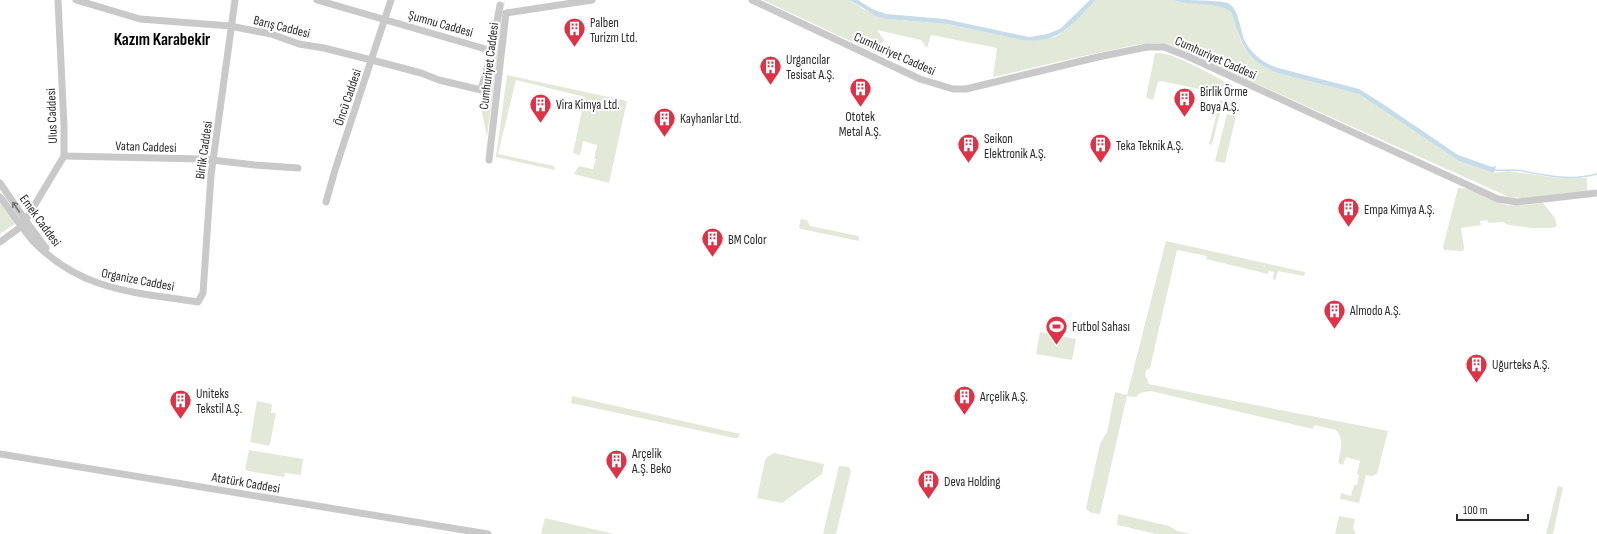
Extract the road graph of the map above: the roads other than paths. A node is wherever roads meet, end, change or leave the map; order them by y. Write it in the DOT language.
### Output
graph roads {
  1 [pos="58,0"];
  2 [pos="76,0"];
  3 [pos="235,0"];
  4 [pos="317,0"];
  5 [pos="391,0"];
  6 [pos="592,0"];
  7 [pos="752,0"];
  8 [pos="500,5"];
  9 [pos="384,19"];
  10 [pos="230,26"];
  11 [pos="488,50"];
  12 [pos="372,60"];
  13 [pos="64,156"];
  14 [pos="489,160"];
  15 [pos="213,161"];
  16 [pos="298,168"];
  17 [pos="0,183"];
  18 [pos="1597,193"];
  19 [pos="0,197"];
  20 [pos="326,202"];
  21 [pos="24,224"];
  22 [pos="0,242"];
  23 [pos="56,261"];
  24 [pos="198,302"];
  25 [pos="0,454"];
  26 [pos="488,534"];
  1 -- 13 [label="street, Ulus Caddesi"];
  2 -- 10 [label="street, Barış Caddesi"];
  3 -- 10 [label="street, Birlik Caddesi"];
  4 -- 9 [label="street, Şumnu Caddesi"];
  5 -- 9 [label="street, Öncü Caddesi"];
  6 -- 14 [label="street, Cumhuriyet Caddesi"];
  7 -- 18 [label="street, Cumhuriyet Caddesi"];
  8 -- 12 [label="street, Barış Caddesi"];
  9 -- 11 [label="street, Şumnu Caddesi"];
  9 -- 12 [label="street, Öncü Caddesi"];
  10 -- 12 [label="street, Barış Caddesi"];
  10 -- 15 [label="street, Birlik Caddesi"];
  12 -- 20 [label="street, Öncü Caddesi"];
  13 -- 15 [label="street, Vatan Caddesi"];
  13 -- 21 [label="street, Ulus Caddesi"];
  15 -- 16 [label="street, Vatan Caddesi"];
  15 -- 24 [label="street, Birlik Caddesi"];
  21 -- 17 [label="street, Emek Caddesi, one-way"];
  19 -- 21 [label="street, Emek Caddesi"];
  21 -- 22 [label="street"];
  21 -- 23 [label="street, Emek Caddesi"];
  23 -- 24 [label="street, Organize Caddesi"];
  25 -- 26 [label="street, Atatürk Caddesi"];
}
